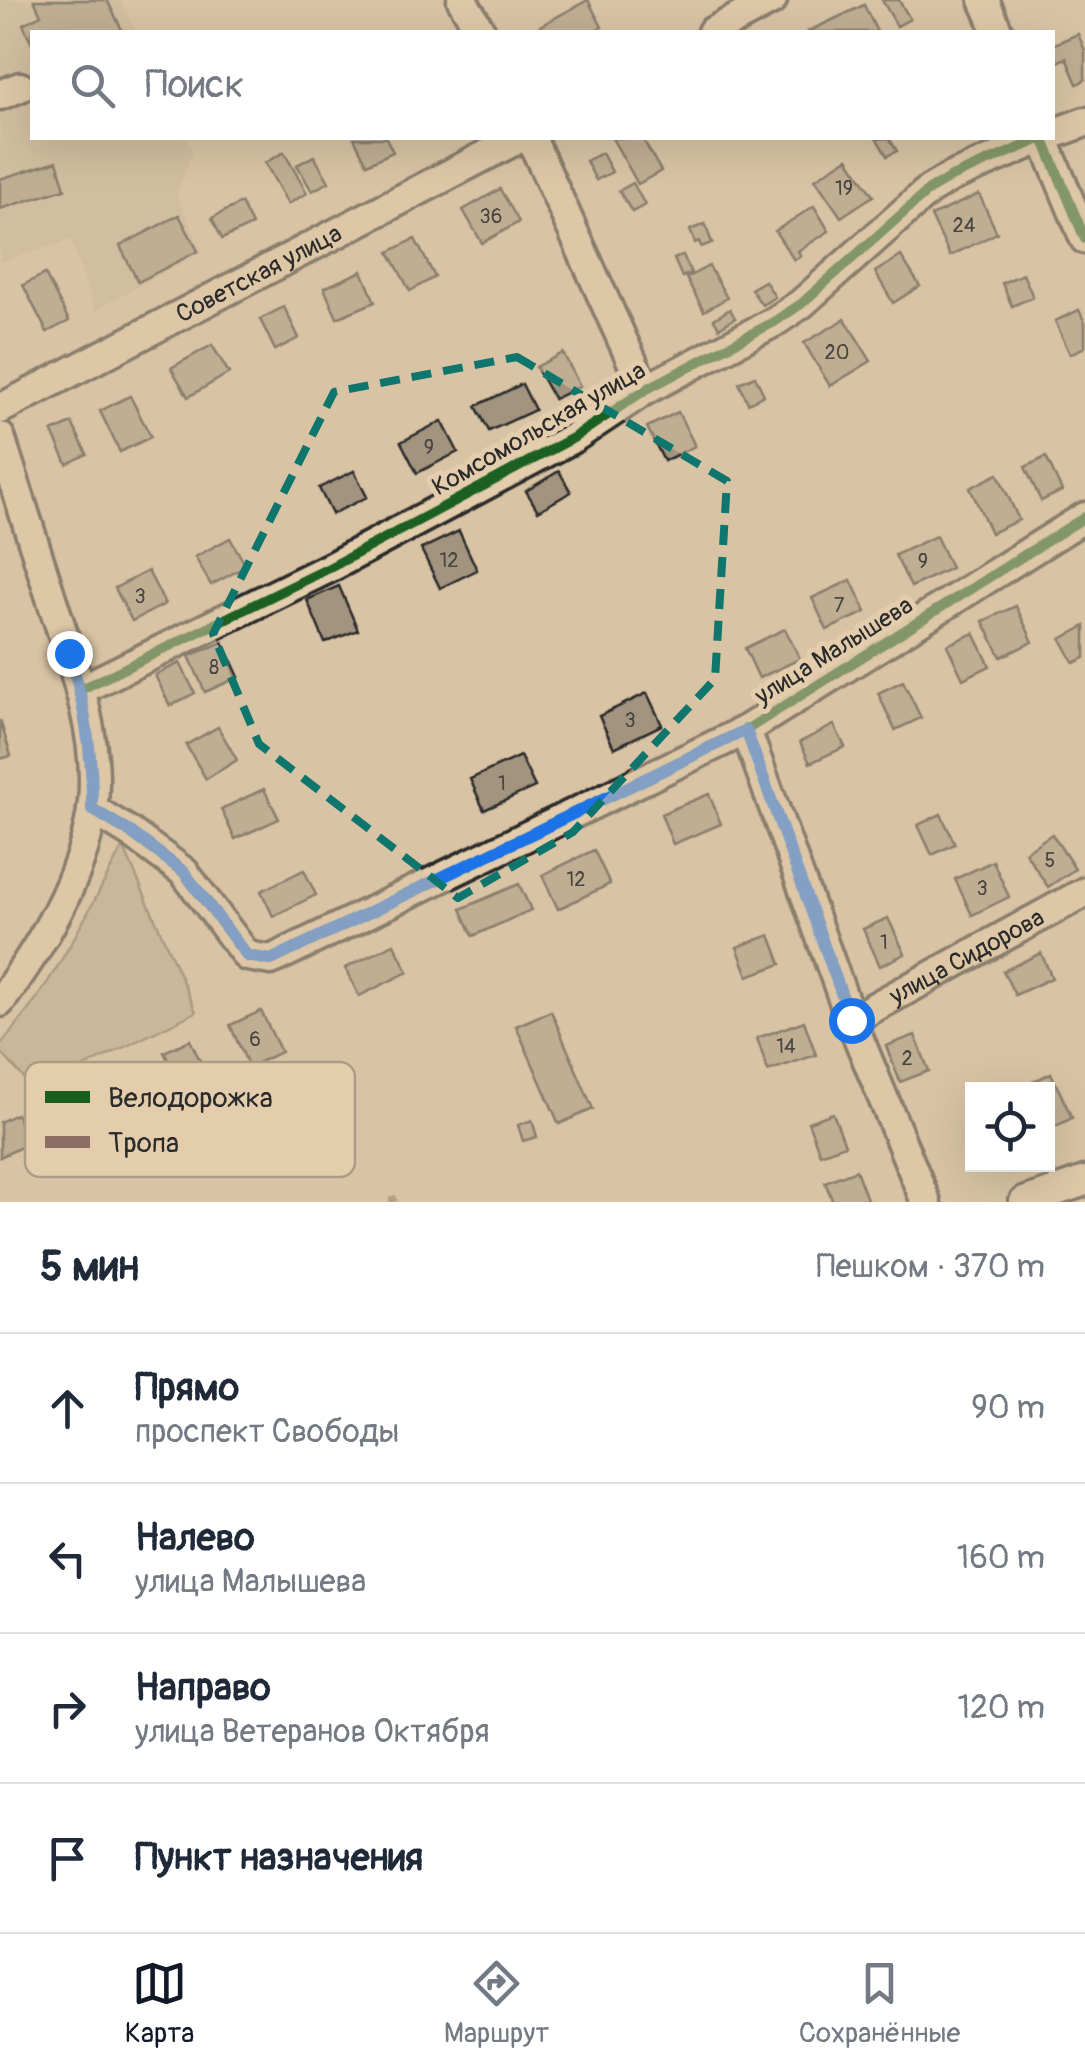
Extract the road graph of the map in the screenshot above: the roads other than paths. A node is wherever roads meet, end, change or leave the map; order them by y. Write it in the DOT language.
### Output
graph roads {
  1 [pos="462,0"];
  2 [pos="772,0"];
  3 [pos="984,0"];
  4 [pos="479,30"];
  5 [pos="716,30"];
  6 [pos="997,30"];
  7 [pos="1085,122"];
  8 [pos="1055,133"];
  9 [pos="515,140"];
  10 [pos="532,140"];
  11 [pos="1039,140"];
  12 [pos="1045,140"];
  13 [pos="1085,239"];
  14 [pos="644,390"];
  15 [pos="0,410"];
  16 [pos="1,446"];
  17 [pos="1085,517"];
  18 [pos="80,690"];
  19 [pos="746,730"];
  20 [pos="92,809"];
  21 [pos="1085,892"];
  22 [pos="0,1002"];
  23 [pos="851,1020"];
  24 [pos="1085,1181"];
  25 [pos="926,1202"];
  26 [pos="1024,1202"];
  1 -- 4 [label="street"];
  2 -- 5 [label="street"];
  3 -- 6 [label="street"];
  7 -- 8 [label="street"];
  9 -- 15 [label="street, Советская улица"];
  10 -- 14 [label="street"];
  11 -- 14 [label="street, Комсомольская улица"];
  12 -- 13 [label="street"];
  14 -- 18 [label="street, Комсомольская улица"];
  16 -- 18 [label="street"];
  17 -- 19 [label="street, улица Малышева"];
  18 -- 20 [label="street"];
  19 -- 20 [label="street, улица Малышева"];
  19 -- 23 [label="street"];
  20 -- 22 [label="street"];
  21 -- 23 [label="street, улица Сидорова"];
  23 -- 25 [label="street"];
  24 -- 26 [label="street"];
}
